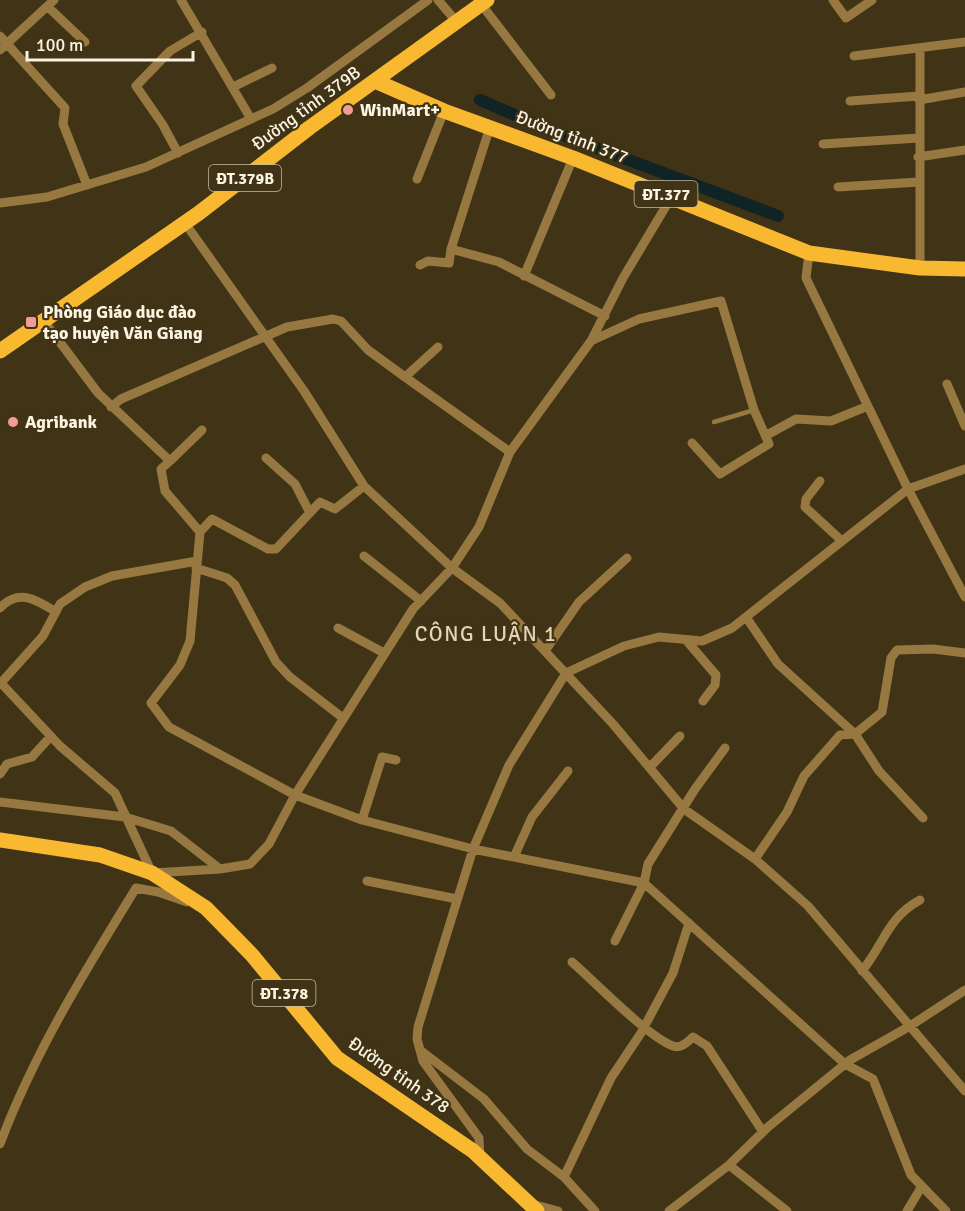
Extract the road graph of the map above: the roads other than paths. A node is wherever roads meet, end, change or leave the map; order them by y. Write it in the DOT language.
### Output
graph roads {
  1 [pos="193,0"];
  2 [pos="428,0"];
  3 [pos="438,0"];
  4 [pos="833,0"];
  5 [pos="872,0"];
  6 [pos="484,2"];
  7 [pos="183,3"];
  8 [pos="51,4"];
  9 [pos="456,21"];
  10 [pos="202,32"];
  11 [pos="85,42"];
  12 [pos="965,42"];
  13 [pos="2,43"];
  14 [pos="920,50"];
  15 [pos="854,56"];
  16 [pos="272,68"];
  17 [pos="375,81"];
  18 [pos="233,87"];
  19 [pos="965,92"];
  20 [pos="551,94"];
  21 [pos="919,98"];
  22 [pos="850,101"];
  23 [pos="444,111"];
  24 [pos="250,119"];
  25 [pos="489,127"];
  26 [pos="919,138"];
  27 [pos="823,144"];
  28 [pos="965,150"];
  29 [pos="178,153"];
  30 [pos="918,157"];
  31 [pos="573,158"];
  32 [pos="417,179"];
  33 [pos="919,182"];
  34 [pos="87,185"];
  35 [pos="838,187"];
  36 [pos="672,196"];
  37 [pos="0,203"];
  38 [pos="185,222"];
  39 [pos="451,249"];
  40 [pos="809,253"];
  41 [pos="420,265"];
  42 [pos="920,268"];
  43 [pos="965,269"];
  44 [pos="524,276"];
  45 [pos="604,316"];
  46 [pos="44,321"];
  47 [pos="266,337"];
  48 [pos="591,341"];
  49 [pos="438,347"];
  50 [pos="0,351"];
  51 [pos="405,377"];
  52 [pos="947,384"];
  53 [pos="868,406"];
  54 [pos="111,407"];
  55 [pos="754,410"];
  56 [pos="714,422"];
  57 [pos="965,426"];
  58 [pos="202,430"];
  59 [pos="767,435"];
  60 [pos="692,443"];
  61 [pos="510,452"];
  62 [pos="266,458"];
  63 [pos="170,461"];
  64 [pos="965,469"];
  65 [pos="820,481"];
  66 [pos="364,486"];
  67 [pos="908,489"];
  68 [pos="310,513"];
  69 [pos="200,531"];
  70 [pos="842,541"];
  71 [pos="364,555"];
  72 [pos="627,558"];
  73 [pos="197,565"];
  74 [pos="452,568"];
  75 [pos="965,597"];
  76 [pos="421,601"];
  77 [pos="0,608"];
  78 [pos="56,612"];
  79 [pos="746,616"];
  80 [pos="338,628"];
  81 [pos="686,640"];
  82 [pos="545,651"];
  83 [pos="384,653"];
  84 [pos="965,653"];
  85 [pos="566,672"];
  86 [pos="0,683"];
  87 [pos="704,701"];
  88 [pos="343,718"];
  89 [pos="855,734"];
  90 [pos="51,736"];
  91 [pos="680,736"];
  92 [pos="725,748"];
  93 [pos="396,760"];
  94 [pos="650,767"];
  95 [pos="568,771"];
  96 [pos="0,774"];
  97 [pos="295,795"];
  98 [pos="0,802"];
  99 [pos="684,809"];
  100 [pos="125,817"];
  101 [pos="922,818"];
  102 [pos="362,820"];
  103 [pos="0,840"];
  104 [pos="473,849"];
  105 [pos="514,857"];
  106 [pos="755,859"];
  107 [pos="220,869"];
  108 [pos="152,873"];
  109 [pos="367,881"];
  110 [pos="644,883"];
  111 [pos="457,899"];
  112 [pos="920,900"];
  113 [pos="206,908"];
  114 [pos="689,923"];
  115 [pos="615,941"];
  116 [pos="572,962"];
  117 [pos="862,971"];
  118 [pos="965,990"];
  119 [pos="910,1026"];
  120 [pos="645,1027"];
  121 [pos="420,1050"];
  122 [pos="845,1064"];
  123 [pos="965,1091"];
  124 [pos="763,1132"];
  125 [pos="0,1144"];
  126 [pos="480,1159"];
  127 [pos="729,1165"];
  128 [pos="564,1177"];
  129 [pos="922,1186"];
  130 [pos="533,1207"];
  131 [pos="558,1211"];
  132 [pos="595,1211"];
  133 [pos="669,1211"];
  134 [pos="787,1211"];
  135 [pos="907,1211"];
  136 [pos="946,1211"];
  1 -- 7 [label="street"];
  2 -- 24 [label="street"];
  3 -- 9 [label="street"];
  4 -- 5 [label="street"];
  6 -- 9 [label="main road, Đường tỉnh 379B / ĐT.379B"];
  6 -- 20 [label="street"];
  7 -- 10 [label="street"];
  8 -- 11 [label="street"];
  8 -- 13 [label="street"];
  9 -- 17 [label="main road, Đường tỉnh 379B / ĐT.379B"];
  10 -- 18 [label="street"];
  10 -- 29 [label="street"];
  12 -- 14 [label="street"];
  13 -- 34 [label="street"];
  14 -- 15 [label="street"];
  14 -- 21 [label="street"];
  16 -- 18 [label="street"];
  17 -- 23 [label="main road, Đường tỉnh 377 / ĐT.377"];
  17 -- 38 [label="main road, Đường tỉnh 379B / ĐT.379B"];
  18 -- 24 [label="street"];
  19 -- 21 [label="street"];
  21 -- 22 [label="street"];
  21 -- 26 [label="street"];
  23 -- 25 [label="main road, Đường tỉnh 377 / ĐT.377"];
  23 -- 32 [label="street"];
  24 -- 29 [label="street"];
  25 -- 31 [label="main road, Đường tỉnh 377 / ĐT.377"];
  25 -- 39 [label="street"];
  26 -- 27 [label="street"];
  26 -- 30 [label="street"];
  28 -- 30 [label="street"];
  29 -- 34 [label="street"];
  30 -- 33 [label="street"];
  31 -- 36 [label="main road, Đường tỉnh 377 / ĐT.377"];
  31 -- 44 [label="street"];
  33 -- 35 [label="street"];
  33 -- 42 [label="street"];
  34 -- 37 [label="street"];
  36 -- 40 [label="main road, Đường tỉnh 377 / ĐT.377"];
  36 -- 45 [label="street"];
  38 -- 46 [label="main road, Đường tỉnh 379B / ĐT.379B"];
  38 -- 47 [label="street"];
  39 -- 41 [label="street"];
  39 -- 44 [label="street"];
  40 -- 42 [label="main road, Đường tỉnh 377 / ĐT.377"];
  40 -- 53 [label="street"];
  42 -- 43 [label="main road, Đường tỉnh 377 / ĐT.377"];
  44 -- 45 [label="street"];
  45 -- 48 [label="street"];
  46 -- 50 [label="main road, Đường tỉnh 379B / ĐT.379B"];
  46 -- 54 [label="street"];
  47 -- 51 [label="street"];
  47 -- 54 [label="street"];
  47 -- 66 [label="street"];
  48 -- 55 [label="street"];
  48 -- 61 [label="street"];
  49 -- 51 [label="street"];
  51 -- 61 [label="street"];
  52 -- 57 [label="street"];
  53 -- 59 [label="street"];
  53 -- 67 [label="street"];
  54 -- 63 [label="street"];
  55 -- 56 [label="lane"];
  55 -- 59 [label="street"];
  58 -- 63 [label="street"];
  59 -- 60 [label="street"];
  61 -- 74 [label="street"];
  62 -- 68 [label="street"];
  63 -- 69 [label="street"];
  64 -- 67 [label="street"];
  65 -- 70 [label="street"];
  66 -- 68 [label="street"];
  66 -- 74 [label="street"];
  67 -- 70 [label="street"];
  67 -- 75 [label="street"];
  68 -- 69 [label="street"];
  69 -- 73 [label="street"];
  70 -- 79 [label="street"];
  71 -- 76 [label="street"];
  72 -- 82 [label="street"];
  73 -- 78 [label="street"];
  73 -- 88 [label="street"];
  73 -- 97 [label="street"];
  74 -- 76 [label="street"];
  74 -- 82 [label="street"];
  76 -- 83 [label="street"];
  77 -- 78 [label="street"];
  78 -- 86 [label="street"];
  79 -- 81 [label="street"];
  79 -- 89 [label="street"];
  80 -- 83 [label="street"];
  81 -- 85 [label="street"];
  81 -- 87 [label="street"];
  82 -- 85 [label="street"];
  83 -- 88 [label="street"];
  84 -- 89 [label="street"];
  85 -- 94 [label="street"];
  85 -- 104 [label="street"];
  86 -- 90 [label="street"];
  88 -- 97 [label="street"];
  89 -- 101 [label="street"];
  89 -- 106 [label="street"];
  90 -- 96 [label="street"];
  90 -- 100 [label="street"];
  91 -- 94 [label="street"];
  92 -- 99 [label="street"];
  93 -- 102 [label="street"];
  94 -- 99 [label="street"];
  95 -- 105 [label="street"];
  97 -- 102 [label="street"];
  97 -- 107 [label="street"];
  98 -- 100 [label="street"];
  99 -- 106 [label="street"];
  99 -- 110 [label="street"];
  100 -- 107 [label="street"];
  100 -- 108 [label="street"];
  102 -- 104 [label="street"];
  103 -- 108 [label="main road, Đường tỉnh 378 / ĐT.378"];
  104 -- 105 [label="street"];
  104 -- 111 [label="street"];
  105 -- 110 [label="street"];
  106 -- 117 [label="street"];
  107 -- 108 [label="street"];
  108 -- 113 [label="main road, Đường tỉnh 378 / ĐT.378"];
  109 -- 111 [label="street"];
  110 -- 114 [label="street"];
  110 -- 115 [label="street"];
  111 -- 121 [label="street"];
  112 -- 117 [label="street"];
  113 -- 125 [label="street"];
  113 -- 126 [label="main road, Đường tỉnh 378 / ĐT.378"];
  114 -- 120 [label="street"];
  114 -- 122 [label="street"];
  116 -- 120 [label="street"];
  117 -- 119 [label="street"];
  118 -- 119 [label="street"];
  119 -- 122 [label="street"];
  119 -- 123 [label="street"];
  120 -- 124 [label="street"];
  120 -- 128 [label="street"];
  121 -- 126 [label="street"];
  121 -- 128 [label="street"];
  122 -- 124 [label="street"];
  122 -- 129 [label="street"];
  124 -- 127 [label="street"];
  126 -- 130 [label="main road, Đường tỉnh 378 / ĐT.378"];
  127 -- 133 [label="street"];
  127 -- 134 [label="street"];
  128 -- 132 [label="street"];
  129 -- 135 [label="street"];
  129 -- 136 [label="street"];
  130 -- 131 [label="street"];
}
